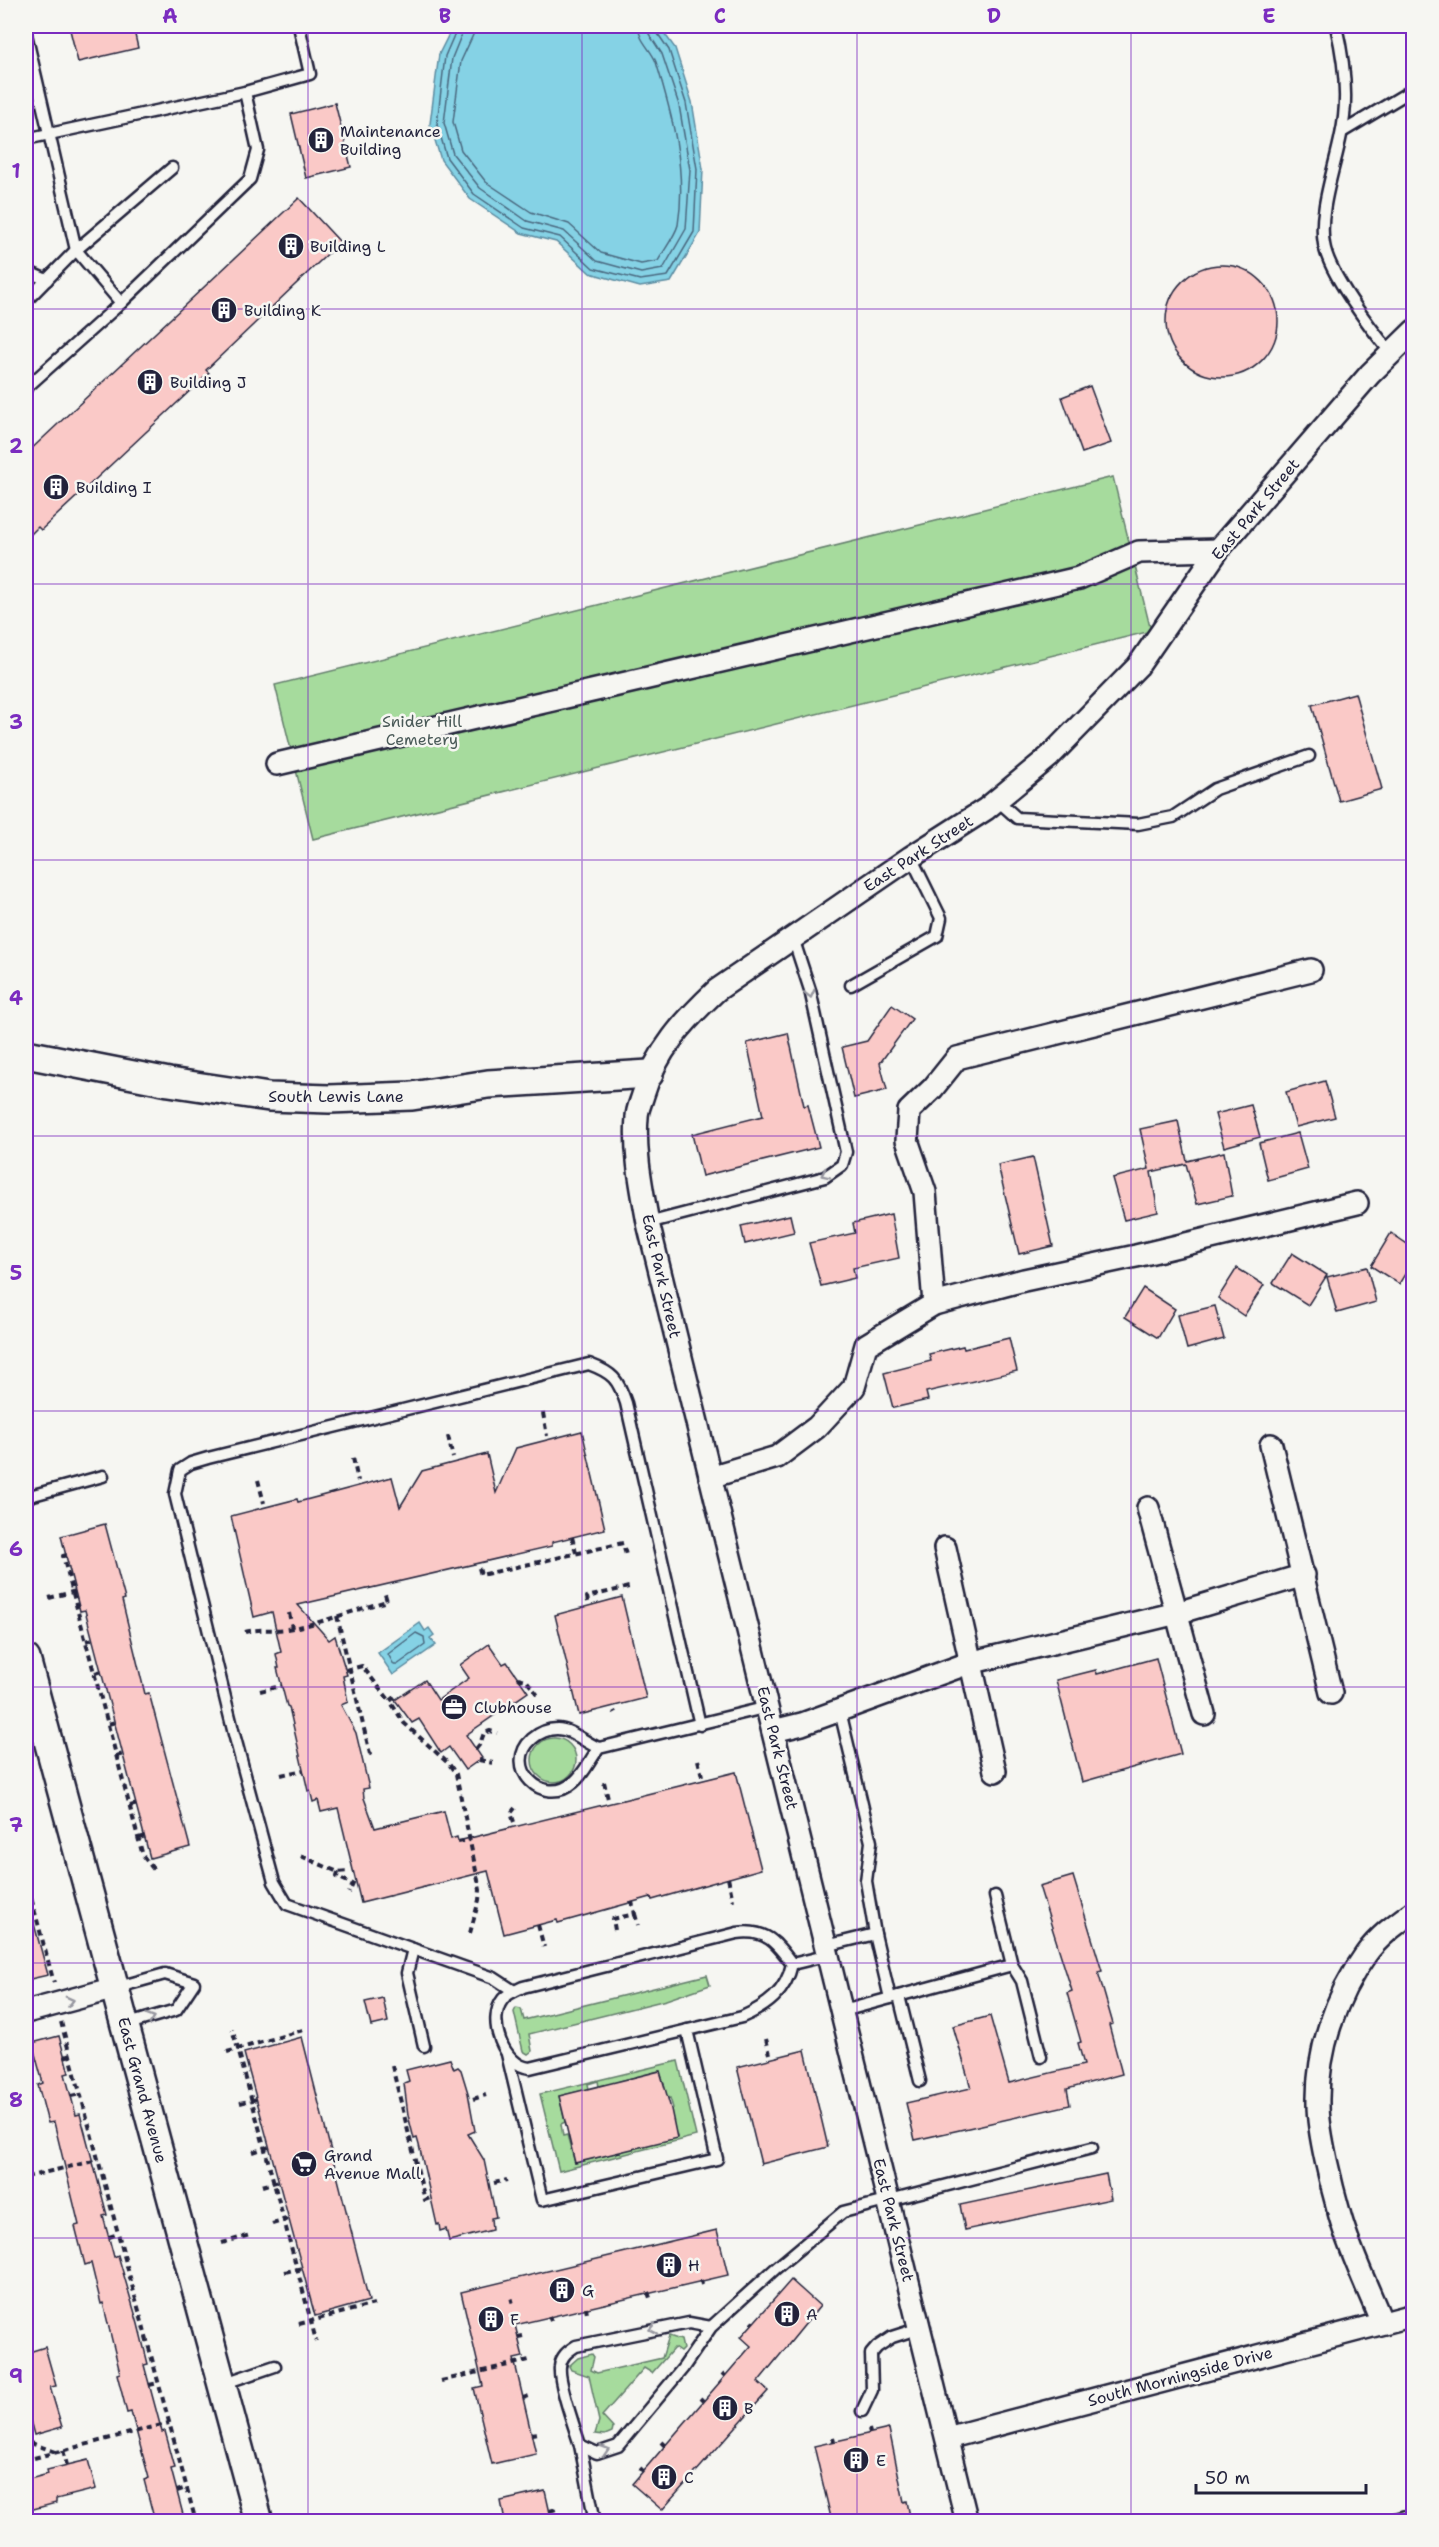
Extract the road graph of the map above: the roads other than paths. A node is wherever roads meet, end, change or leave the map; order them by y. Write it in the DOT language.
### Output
graph roads {
  1 [pos="299,26"];
  2 [pos="1336,26"];
  3 [pos="26,34"];
  4 [pos="1413,89"];
  5 [pos="245,92"];
  6 [pos="1342,132"];
  7 [pos="49,133"];
  8 [pos="26,139"];
  9 [pos="172,168"];
  10 [pos="76,250"];
  11 [pos="26,271"];
  12 [pos="46,280"];
  13 [pos="26,301"];
  14 [pos="121,303"];
  15 [pos="1413,331"];
  16 [pos="1391,353"];
  17 [pos="26,388"];
  18 [pos="1218,550"];
  19 [pos="1309,756"];
  20 [pos="277,764"];
  21 [pos="997,800"];
  22 [pos="911,857"];
  23 [pos="793,938"];
  24 [pos="1311,970"];
  25 [pos="851,985"];
  26 [pos="26,1054"];
  27 [pos="649,1074"];
  28 [pos="1357,1203"];
  29 [pos="648,1223"];
  30 [pos="934,1304"];
  31 [pos="1271,1445"];
  32 [pos="103,1476"];
  33 [pos="710,1477"];
  34 [pos="26,1497"];
  35 [pos="1148,1508"];
  36 [pos="945,1548"];
  37 [pos="1304,1575"];
  38 [pos="1177,1613"];
  39 [pos="26,1659"];
  40 [pos="969,1663"];
  41 [pos="1331,1693"];
  42 [pos="768,1707"];
  43 [pos="840,1711"];
  44 [pos="1203,1713"];
  45 [pos="700,1725"];
  46 [pos="774,1731"];
  47 [pos="599,1749"];
  48 [pos="995,1771"];
  49 [pos="995,1896"];
  50 [pos="1413,1911"];
  51 [pos="875,1935"];
  52 [pos="413,1949"];
  53 [pos="828,1951"];
  54 [pos="792,1964"];
  55 [pos="1012,1965"];
  56 [pos="115,1988"];
  57 [pos="514,1991"];
  58 [pos="895,1997"];
  59 [pos="843,2011"];
  60 [pos="26,2012"];
  61 [pos="125,2025"];
  62 [pos="687,2030"];
  63 [pos="424,2046"];
  64 [pos="507,2054"];
  65 [pos="1041,2056"];
  66 [pos="920,2081"];
  67 [pos="1092,2148"];
  68 [pos="889,2200"];
  69 [pos="1413,2315"];
  70 [pos="1382,2323"];
  71 [pos="711,2327"];
  72 [pos="920,2328"];
  73 [pos="275,2366"];
  74 [pos="222,2384"];
  75 [pos="862,2411"];
  76 [pos="947,2438"];
  77 [pos="580,2445"];
  78 [pos="1413,2514"];
  79 [pos="259,2522"];
  80 [pos="595,2522"];
  81 [pos="967,2522"];
  82 [pos="1384,2522"];
  1 -- 5 [label="lane"];
  2 -- 6 [label="lane"];
  3 -- 7 [label="lane"];
  4 -- 6 [label="lane"];
  5 -- 7 [label="lane"];
  5 -- 14 [label="lane"];
  6 -- 16 [label="lane"];
  7 -- 8 [label="lane"];
  7 -- 10 [label="lane"];
  9 -- 10 [label="lane"];
  10 -- 12 [label="lane"];
  10 -- 14 [label="lane"];
  11 -- 12 [label="lane"];
  12 -- 13 [label="lane"];
  14 -- 17 [label="lane"];
  15 -- 16 [label="street, East Park Street"];
  16 -- 18 [label="street, East Park Street"];
  18 -- 20 [label="street"];
  18 -- 21 [label="street, East Park Street"];
  19 -- 21 [label="lane"];
  21 -- 22 [label="street, East Park Street"];
  22 -- 23 [label="street, East Park Street"];
  22 -- 25 [label="lane"];
  23 -- 27 [label="street, East Park Street"];
  23 -- 29 [label="lane, one-way"];
  24 -- 30 [label="street"];
  26 -- 27 [label="street, South Lewis Lane"];
  27 -- 29 [label="street, East Park Street"];
  28 -- 30 [label="street"];
  29 -- 33 [label="street, East Park Street"];
  30 -- 33 [label="street"];
  31 -- 37 [label="street"];
  32 -- 34 [label="lane"];
  33 -- 42 [label="street, East Park Street"];
  35 -- 38 [label="street"];
  36 -- 40 [label="street"];
  37 -- 38 [label="street"];
  37 -- 41 [label="street"];
  38 -- 40 [label="street"];
  38 -- 44 [label="street"];
  39 -- 56 [label="street, East Grand Avenue"];
  40 -- 43 [label="street"];
  40 -- 48 [label="street"];
  42 -- 45 [label="lane"];
  42 -- 46 [label="street, East Park Street"];
  43 -- 46 [label="street"];
  43 -- 51 [label="lane"];
  45 -- 47 [label="lane"];
  45 -- 52 [label="lane"];
  46 -- 53 [label="street, East Park Street"];
  47 -- 47 [label="lane"];
  49 -- 55 [label="lane"];
  50 -- 70 [label="street"];
  51 -- 53 [label="lane"];
  51 -- 58 [label="lane"];
  52 -- 57 [label="lane"];
  52 -- 63 [label="lane"];
  53 -- 54 [label="lane"];
  53 -- 59 [label="street, East Park Street"];
  54 -- 57 [label="lane"];
  54 -- 62 [label="lane"];
  55 -- 58 [label="lane"];
  55 -- 65 [label="lane"];
  60 -- 56 [label="street, one-way"];
  56 -- 61 [label="street, East Grand Avenue"];
  61 -- 56 [label="lane, one-way"];
  57 -- 64 [label="lane"];
  58 -- 59 [label="lane"];
  58 -- 66 [label="lane"];
  59 -- 68 [label="street, East Park Street"];
  61 -- 74 [label="street, East Grand Avenue"];
  62 -- 64 [label="lane"];
  62 -- 64 [label="lane"];
  67 -- 68 [label="lane"];
  68 -- 71 [label="lane"];
  68 -- 72 [label="street, East Park Street"];
  69 -- 70 [label="street, South Morningside Drive"];
  70 -- 76 [label="street, South Morningside Drive"];
  77 -- 71 [label="lane, one-way"];
  71 -- 77 [label="lane, one-way"];
  72 -- 75 [label="lane"];
  72 -- 76 [label="street, East Park Street"];
  73 -- 74 [label="lane"];
  74 -- 79 [label="street, East Grand Avenue"];
  76 -- 81 [label="street, East Park Street"];
  77 -- 80 [label="lane"];
  78 -- 82 [label="lane"];
}
